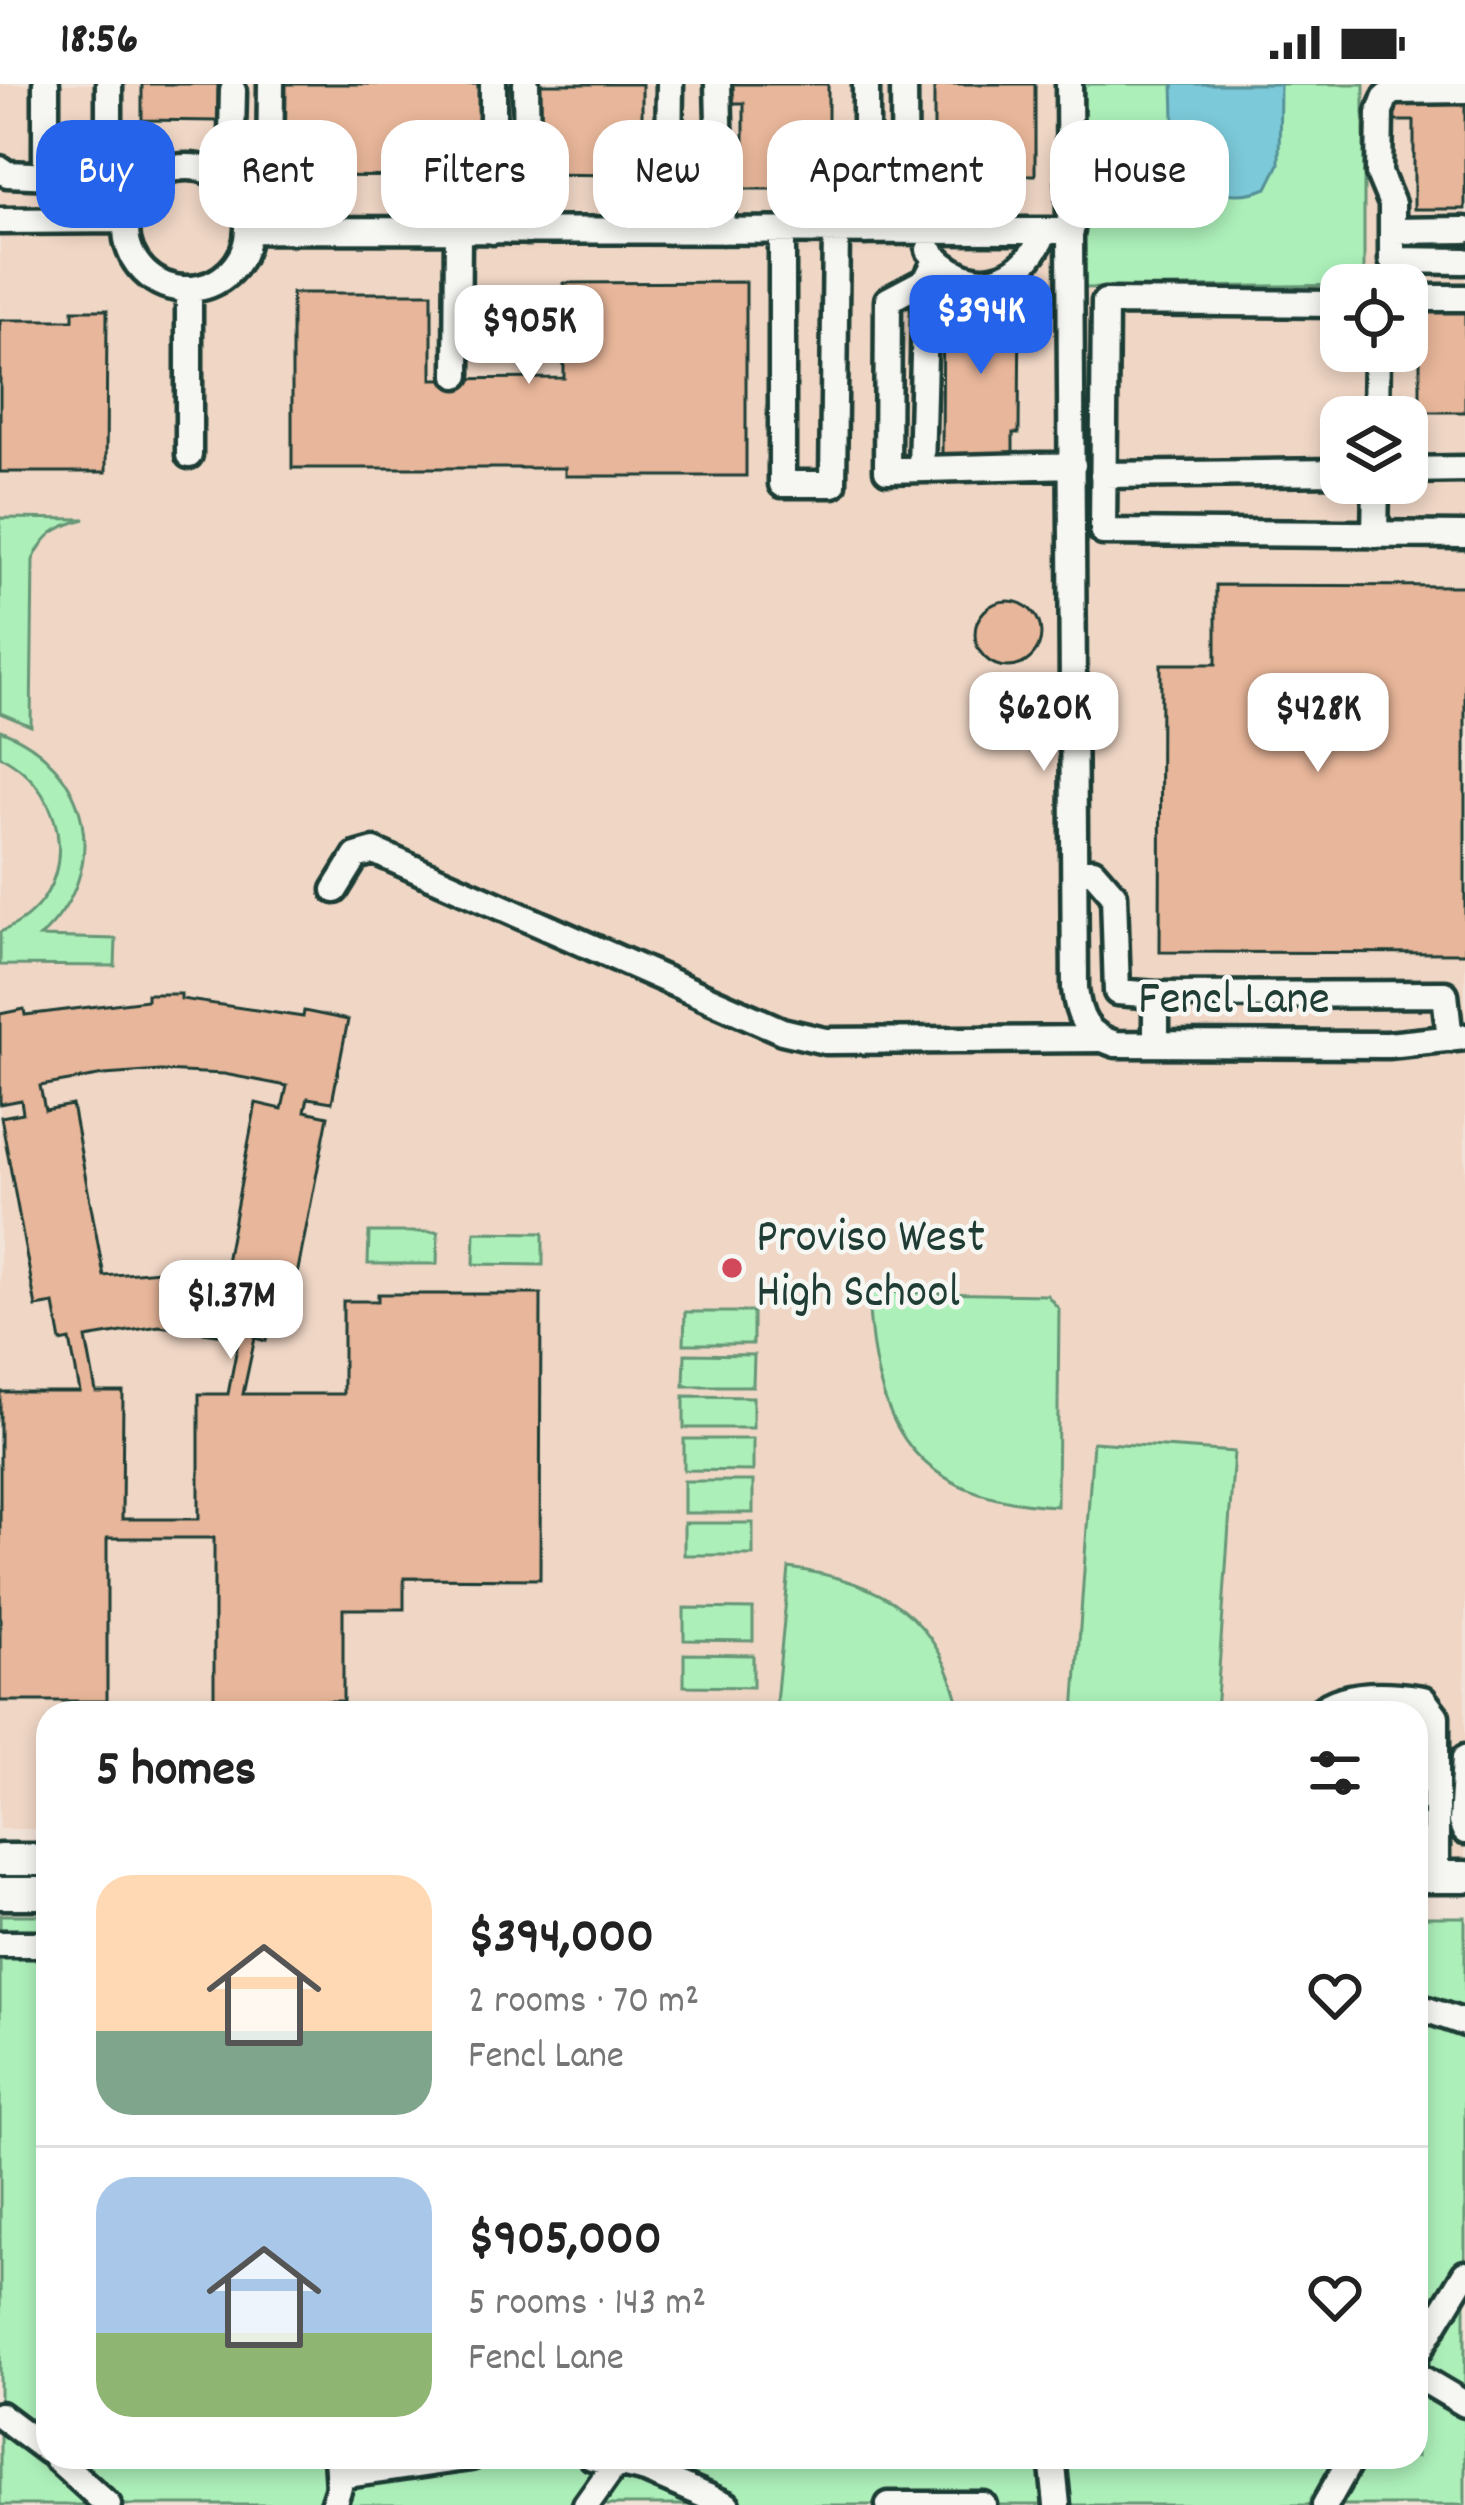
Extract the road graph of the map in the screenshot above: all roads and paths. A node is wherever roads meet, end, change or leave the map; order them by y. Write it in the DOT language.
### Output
graph roads {
  1 [pos="46,84"];
  2 [pos="110,84"];
  3 [pos="271,84"];
  4 [pos="493,84"];
  5 [pos="526,84"];
  6 [pos="670,84"];
  7 [pos="718,84"];
  8 [pos="866,84"];
  9 [pos="904,84"];
  10 [pos="1069,84"];
  11 [pos="1394,87"];
  12 [pos="1465,90"];
  13 [pos="233,91"];
  14 [pos="46,120"];
  15 [pos="109,120"];
  16 [pos="232,120"];
  17 [pos="0,170"];
  18 [pos="36,176"];
  19 [pos="0,220"];
  20 [pos="36,220"];
  21 [pos="127,228"];
  22 [pos="248,230"];
  23 [pos="293,230"];
  24 [pos="458,230"];
  25 [pos="493,230"];
  26 [pos="1465,230"];
  27 [pos="528,231"];
  28 [pos="668,231"];
  29 [pos="722,231"];
  30 [pos="782,231"];
  31 [pos="836,231"];
  32 [pos="866,231"];
  33 [pos="913,231"];
  34 [pos="1058,231"];
  35 [pos="1392,231"];
  36 [pos="1465,261"];
  37 [pos="932,269"];
  38 [pos="189,289"];
  39 [pos="1428,298"];
  40 [pos="1465,298"];
  41 [pos="1320,304"];
  42 [pos="457,375"];
  43 [pos="189,455"];
  44 [pos="1072,465"];
  45 [pos="921,469"];
  46 [pos="1465,469"];
  47 [pos="1428,470"];
  48 [pos="1320,472"];
  49 [pos="1103,475"];
  50 [pos="1376,504"];
  51 [pos="1375,535"];
  52 [pos="1465,535"];
  53 [pos="1075,871"];
  54 [pos="335,890"];
  55 [pos="1156,995"];
  56 [pos="1458,1038"];
  57 [pos="1100,1039"];
  58 [pos="1156,1044"];
  59 [pos="1343,1701"];
  60 [pos="1424,1701"];
  61 [pos="1428,1706"];
  62 [pos="1465,1758"];
  63 [pos="1465,1831"];
  64 [pos="0,1860"];
  65 [pos="36,1860"];
  66 [pos="1439,1877"];
  67 [pos="0,1893"];
  68 [pos="36,1893"];
  69 [pos="0,1944"];
  70 [pos="36,1944"];
  71 [pos="1428,2010"];
  72 [pos="1465,2023"];
  73 [pos="1465,2274"];
  74 [pos="1428,2335"];
  75 [pos="1428,2382"];
  76 [pos="1465,2404"];
  77 [pos="0,2415"];
  78 [pos="36,2443"];
  79 [pos="68,2469"];
  80 [pos="338,2469"];
  81 [pos="604,2469"];
  82 [pos="637,2469"];
  83 [pos="1053,2469"];
  84 [pos="1345,2469"];
  85 [pos="108,2505"];
  86 [pos="334,2505"];
  87 [pos="586,2505"];
  88 [pos="727,2505"];
  89 [pos="889,2505"];
  90 [pos="983,2505"];
  91 [pos="1057,2505"];
  92 [pos="1325,2505"];
  1 -- 14 [label="street"];
  2 -- 15 [label="street"];
  3 -- 23 [label="street"];
  4 -- 25 [label="street"];
  5 -- 27 [label="street"];
  6 -- 28 [label="street"];
  7 -- 29 [label="street"];
  8 -- 32 [label="street"];
  9 -- 33 [label="street"];
  10 -- 34 [label="street, Fencl Lane"];
  11 -- 12 [label="street"];
  11 -- 35 [label="street"];
  13 -- 16 [label="street"];
  17 -- 18 [label="street"];
  19 -- 20 [label="street"];
  21 -- 38 [label="street"];
  22 -- 23 [label="street"];
  22 -- 38 [label="street"];
  23 -- 24 [label="street"];
  24 -- 25 [label="street"];
  24 -- 42 [label="street"];
  25 -- 27 [label="street"];
  26 -- 35 [label="street"];
  27 -- 28 [label="street"];
  28 -- 29 [label="street"];
  29 -- 30 [label="street"];
  30 -- 31 [label="street"];
  30 -- 31 [label="street"];
  31 -- 32 [label="street"];
  32 -- 33 [label="street"];
  33 -- 34 [label="street"];
  33 -- 37 [label="street"];
  34 -- 37 [label="street"];
  34 -- 44 [label="street, Fencl Lane"];
  35 -- 36 [label="street"];
  37 -- 45 [label="street"];
  37 -- 45 [label="street"];
  38 -- 43 [label="street"];
  39 -- 40 [label="street"];
  41 -- 49 [label="street"];
  44 -- 45 [label="street"];
  44 -- 53 [label="street, Fencl Lane"];
  46 -- 47 [label="street"];
  48 -- 49 [label="street"];
  49 -- 51 [label="street"];
  50 -- 51 [label="street"];
  51 -- 52 [label="street"];
  53 -- 55 [label="street"];
  53 -- 57 [label="street, Fencl Lane"];
  54 -- 57 [label="street"];
  55 -- 56 [label="street"];
  55 -- 58 [label="street"];
  56 -- 58 [label="street, Fencl Lane"];
  57 -- 58 [label="street, Fencl Lane"];
  59 -- 60 [label="street"];
  61 -- 66 [label="street"];
  62 -- 63 [label="street"];
  64 -- 65 [label="main road"];
  67 -- 68 [label="main road"];
  69 -- 70 [label="street"];
  71 -- 72 [label="street"];
  73 -- 74 [label="street"];
  75 -- 76 [label="street"];
  77 -- 78 [label="street"];
  79 -- 85 [label="street"];
  80 -- 86 [label="street"];
  81 -- 87 [label="street"];
  82 -- 88 [label="street"];
  83 -- 91 [label="street"];
  84 -- 92 [label="street"];
  89 -- 90 [label="street"];
}
